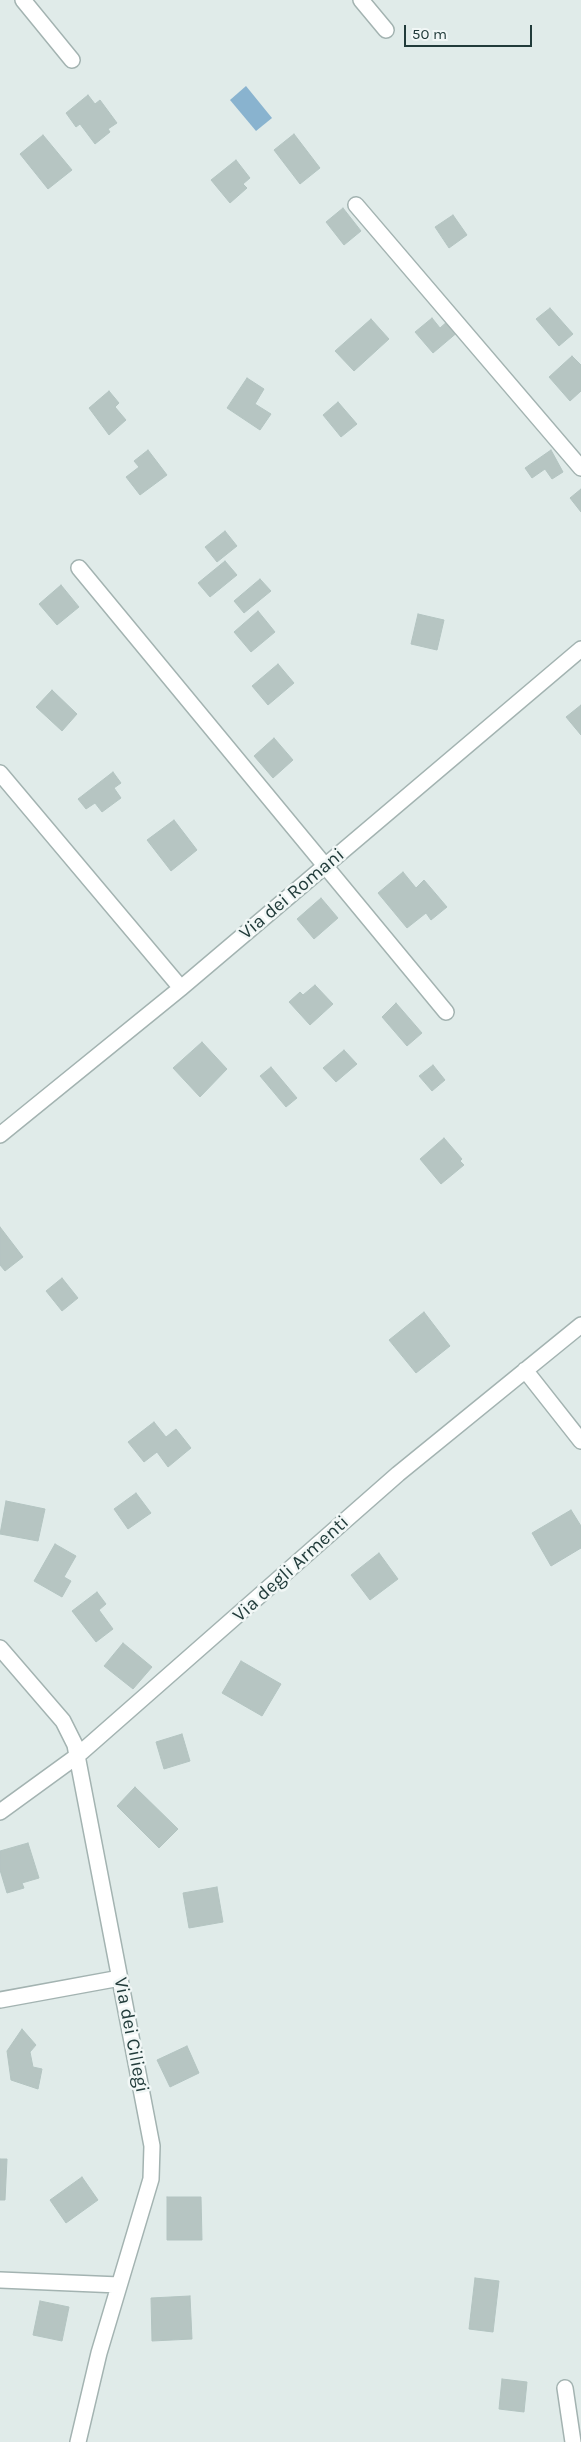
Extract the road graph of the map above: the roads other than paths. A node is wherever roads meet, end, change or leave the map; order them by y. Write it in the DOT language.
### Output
graph roads {
  1 [pos="23,0"];
  2 [pos="361,0"];
  3 [pos="386,30"];
  4 [pos="72,60"];
  5 [pos="356,205"];
  6 [pos="581,468"];
  7 [pos="79,568"];
  8 [pos="579,656"];
  9 [pos="0,773"];
  10 [pos="325,866"];
  11 [pos="181,988"];
  12 [pos="446,1012"];
  13 [pos="0,1135"];
  14 [pos="581,1325"];
  15 [pos="525,1370"];
  16 [pos="581,1441"];
  17 [pos="0,1648"];
  18 [pos="77,1756"];
  19 [pos="0,1812"];
  20 [pos="120,1978"];
  21 [pos="0,2000"];
  22 [pos="0,2280"];
  23 [pos="119,2284"];
  24 [pos="565,2388"];
  25 [pos="78,2442"];
  26 [pos="573,2442"];
  1 -- 4 [label="street"];
  2 -- 3 [label="street"];
  5 -- 6 [label="street"];
  7 -- 10 [label="street"];
  8 -- 10 [label="street, Via dei Romani"];
  9 -- 11 [label="street"];
  10 -- 11 [label="street, Via dei Romani"];
  10 -- 12 [label="street"];
  11 -- 13 [label="street, Via dei Romani"];
  14 -- 15 [label="street, Via degli Armenti"];
  15 -- 16 [label="street"];
  15 -- 18 [label="street, Via degli Armenti"];
  17 -- 18 [label="street, Via dei Ciliegi"];
  18 -- 19 [label="street, Via degli Armenti"];
  18 -- 20 [label="street, Via dei Ciliegi"];
  20 -- 21 [label="street"];
  20 -- 23 [label="street, Via dei Ciliegi"];
  22 -- 23 [label="street"];
  23 -- 25 [label="street, Via dei Ciliegi"];
  24 -- 26 [label="street"];
}
